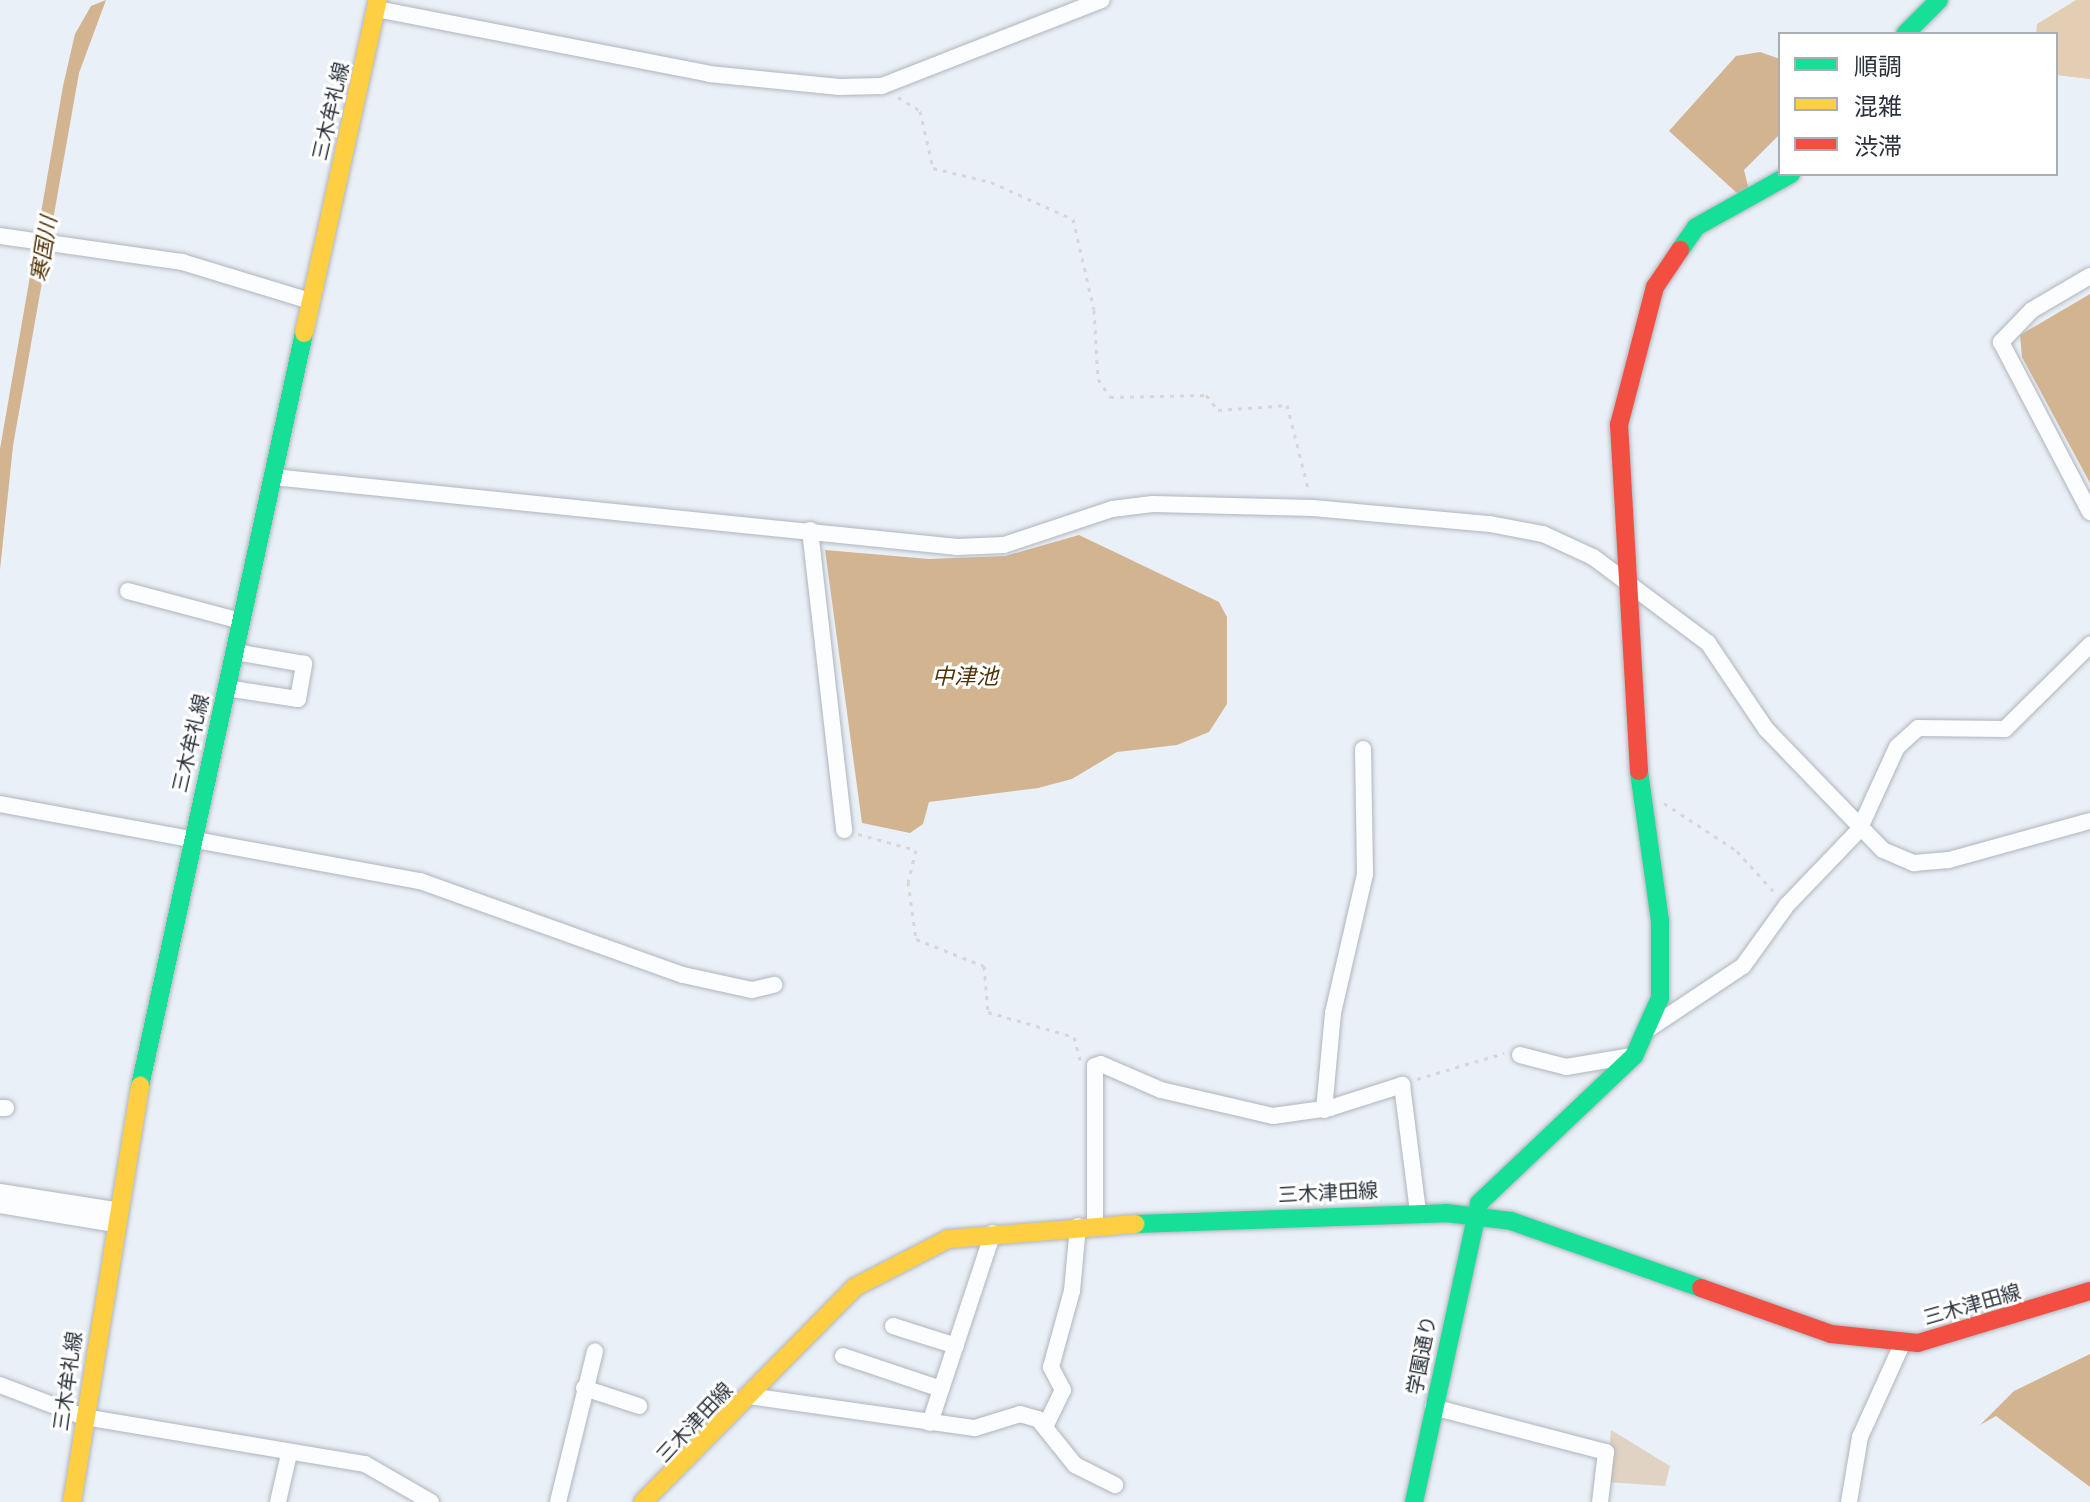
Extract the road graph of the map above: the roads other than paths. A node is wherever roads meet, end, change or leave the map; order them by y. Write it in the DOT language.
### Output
graph roads {
  1 [pos="1102,0"];
  2 [pos="1939,0"];
  3 [pos="377,5"];
  4 [pos="1907,32"];
  5 [pos="1787,176"];
  6 [pos="0,236"];
  7 [pos="2090,276"];
  8 [pos="310,301"];
  9 [pos="273,477"];
  10 [pos="2090,512"];
  11 [pos="810,530"];
  12 [pos="1624,576"];
  13 [pos="128,591"];
  14 [pos="241,621"];
  15 [pos="2090,645"];
  16 [pos="235,652"];
  17 [pos="226,688"];
  18 [pos="1363,749"];
  19 [pos="0,804"];
  20 [pos="2090,821"];
  21 [pos="844,830"];
  22 [pos="1859,830"];
  23 [pos="190,840"];
  24 [pos="774,985"];
  25 [pos="1650,1028"];
  26 [pos="1520,1055"];
  27 [pos="1634,1056"];
  28 [pos="1324,1110"];
  29 [pos="0,1192"];
  30 [pos="0,1205"];
  31 [pos="1418,1211"];
  32 [pos="114,1217"];
  33 [pos="1473,1217"];
  34 [pos="1086,1226"];
  35 [pos="993,1233"];
  36 [pos="2090,1291"];
  37 [pos="893,1326"];
  38 [pos="1903,1342"];
  39 [pos="956,1346"];
  40 [pos="595,1351"];
  41 [pos="843,1356"];
  42 [pos="0,1385"];
  43 [pos="584,1388"];
  44 [pos="941,1389"];
  45 [pos="749,1396"];
  46 [pos="639,1406"];
  47 [pos="1433,1407"];
  48 [pos="84,1417"];
  49 [pos="930,1423"];
  50 [pos="1045,1427"];
  51 [pos="289,1454"];
  52 [pos="1115,1485"];
  53 [pos="72,1502"];
  54 [pos="278,1502"];
  55 [pos="431,1502"];
  56 [pos="558,1502"];
  57 [pos="643,1502"];
  58 [pos="1414,1502"];
  59 [pos="1600,1502"];
  60 [pos="1849,1502"];
  1 -- 3 [label="street"];
  2 -- 4 [label="main road"];
  3 -- 8 [label="main road, 三木牟礼線"];
  5 -- 12 [label="main road"];
  6 -- 8 [label="street"];
  7 -- 10 [label="street"];
  8 -- 9 [label="main road, 三木牟礼線"];
  9 -- 11 [label="street"];
  9 -- 14 [label="main road, 三木牟礼線"];
  11 -- 12 [label="street"];
  11 -- 21 [label="street"];
  12 -- 22 [label="street"];
  12 -- 25 [label="main road"];
  13 -- 14 [label="street"];
  14 -- 16 [label="main road, 三木牟礼線"];
  15 -- 22 [label="street"];
  16 -- 17 [label="main road, 三木牟礼線"];
  16 -- 17 [label="street"];
  17 -- 23 [label="main road, 三木牟礼線"];
  18 -- 28 [label="street"];
  19 -- 23 [label="street"];
  20 -- 22 [label="street"];
  22 -- 25 [label="street"];
  23 -- 24 [label="street"];
  23 -- 32 [label="main road, 三木牟礼線"];
  25 -- 27 [label="main road"];
  26 -- 27 [label="street"];
  27 -- 33 [label="main road"];
  28 -- 31 [label="street"];
  28 -- 34 [label="street"];
  29 -- 32 [label="street"];
  30 -- 32 [label="street"];
  31 -- 33 [label="main road, 三木津田線"];
  31 -- 34 [label="main road, 三木津田線"];
  32 -- 48 [label="main road, 三木牟礼線"];
  33 -- 38 [label="main road, 三木津田線"];
  33 -- 47 [label="main road, 学園通り"];
  34 -- 35 [label="main road, 三木津田線"];
  34 -- 50 [label="street"];
  35 -- 39 [label="street"];
  35 -- 45 [label="main road, 三木津田線"];
  36 -- 38 [label="main road, 三木津田線"];
  37 -- 39 [label="street"];
  38 -- 60 [label="street"];
  39 -- 44 [label="street"];
  40 -- 43 [label="street"];
  41 -- 44 [label="street"];
  42 -- 48 [label="street"];
  43 -- 46 [label="street"];
  43 -- 56 [label="street"];
  44 -- 49 [label="street"];
  45 -- 49 [label="street"];
  45 -- 57 [label="main road, 三木津田線"];
  47 -- 58 [label="main road, 学園通り"];
  47 -- 59 [label="street"];
  48 -- 51 [label="street"];
  48 -- 53 [label="main road, 三木牟礼線"];
  49 -- 50 [label="street"];
  50 -- 52 [label="street"];
  51 -- 54 [label="street"];
  51 -- 55 [label="street"];
}
